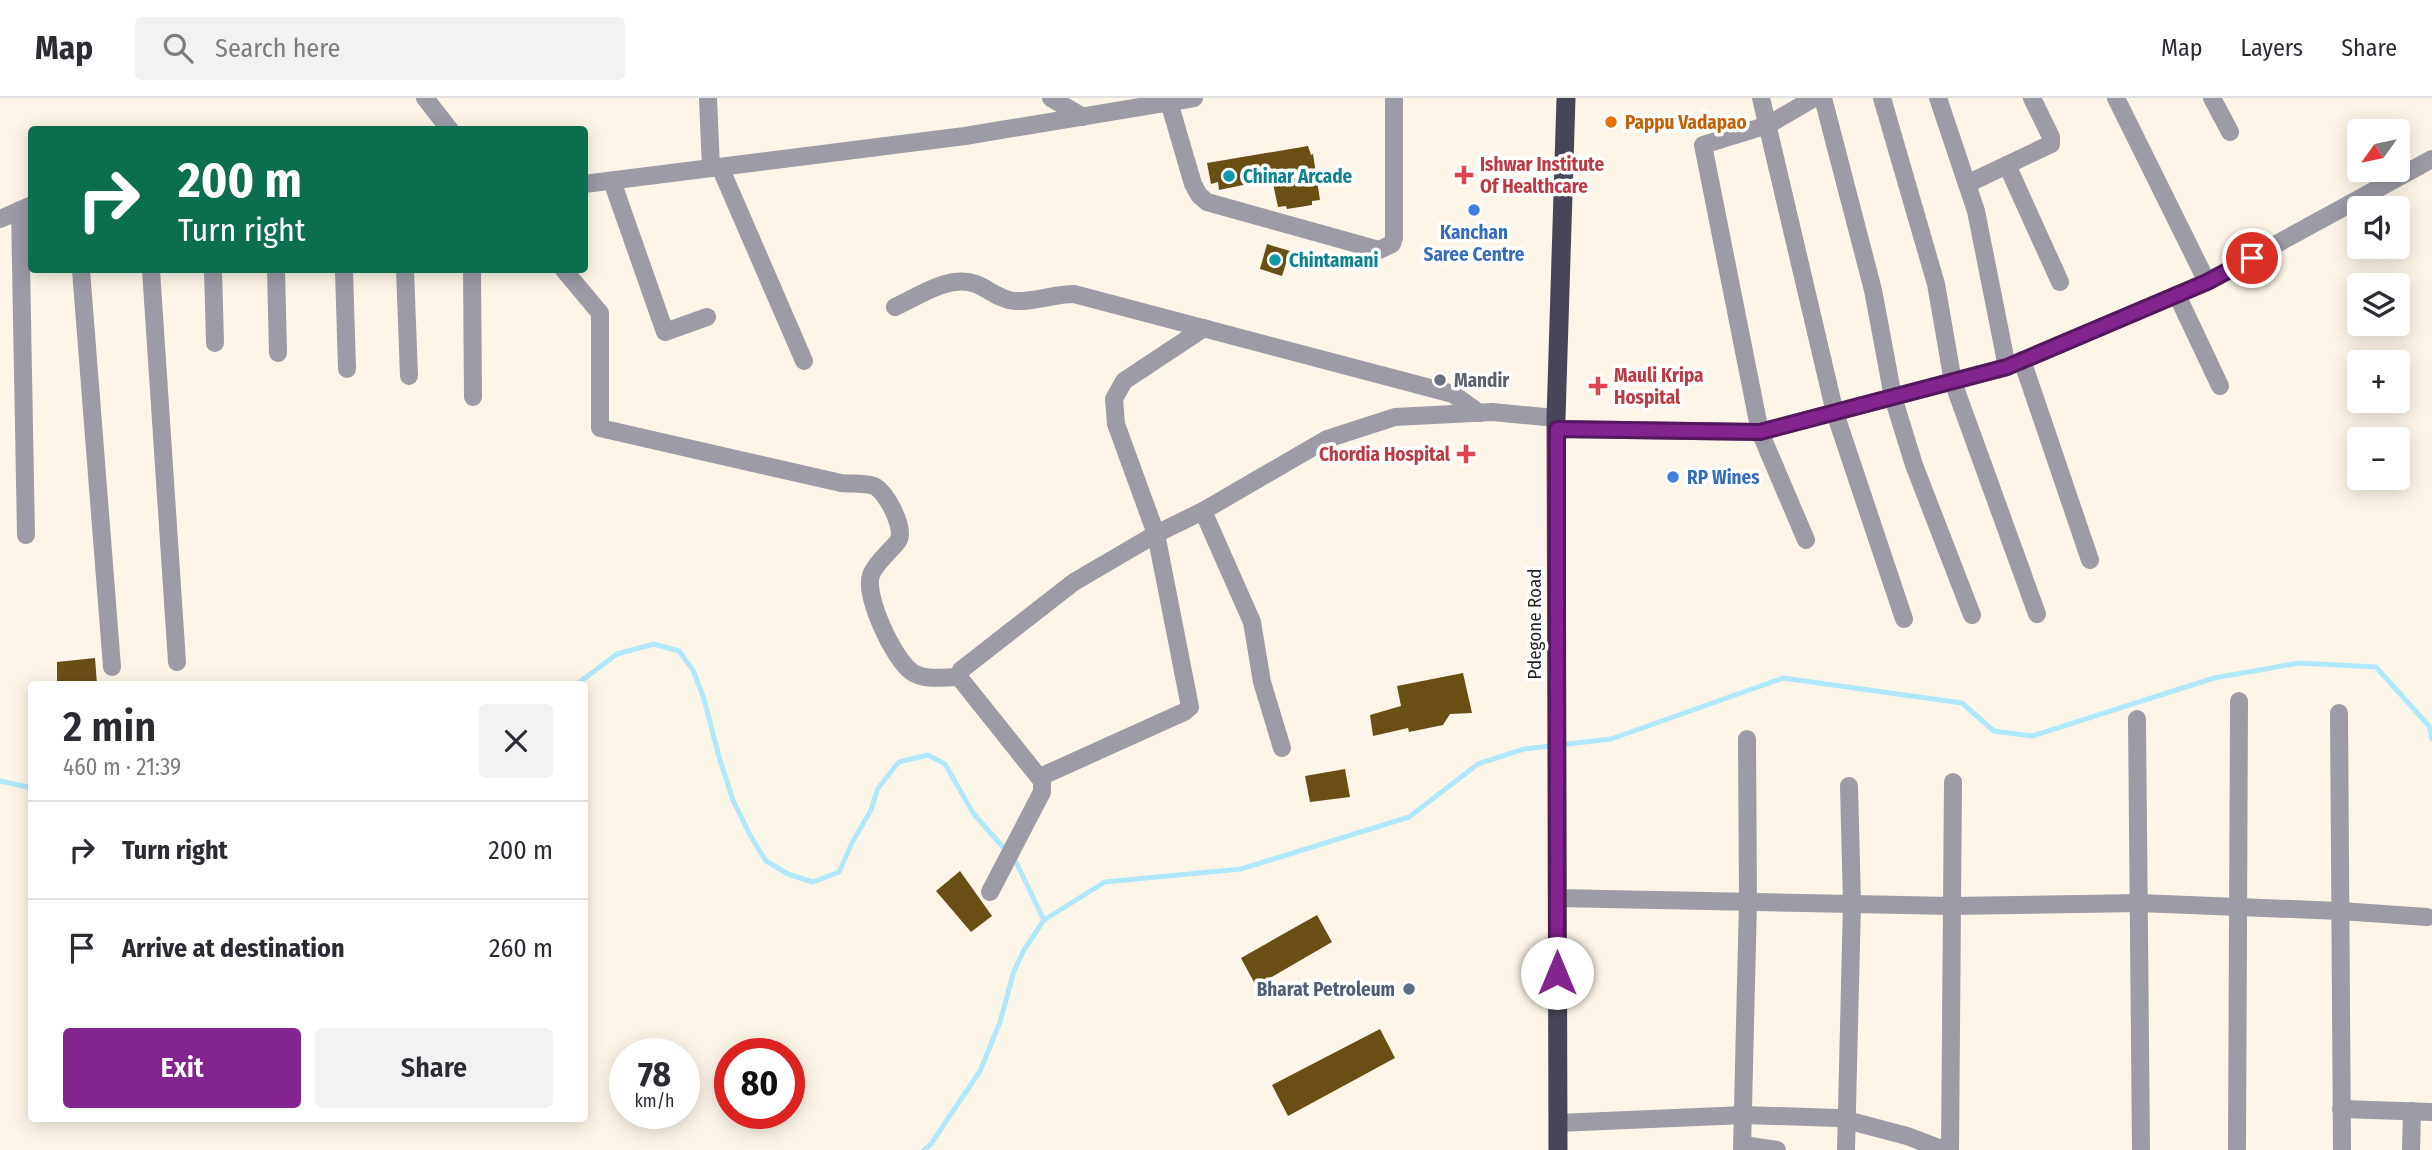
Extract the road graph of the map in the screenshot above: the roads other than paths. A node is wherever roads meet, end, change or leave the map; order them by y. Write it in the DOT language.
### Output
graph roads {
  1 [pos="425,98"];
  2 [pos="708,98"];
  3 [pos="1051,98"];
  4 [pos="1194,98"];
  5 [pos="1394,98"];
  6 [pos="1566,98"];
  7 [pos="1761,98"];
  8 [pos="1814,98"];
  9 [pos="1823,98"];
  10 [pos="1882,98"];
  11 [pos="1938,98"];
  12 [pos="2032,98"];
  13 [pos="2116,98"];
  14 [pos="2212,98"];
  15 [pos="1170,102"];
  16 [pos="1083,117"];
  17 [pos="1768,125"];
  18 [pos="447,126"];
  19 [pos="2230,132"];
  20 [pos="2432,159"];
  21 [pos="2007,165"];
  22 [pos="715,168"];
  23 [pos="612,181"];
  24 [pos="588,184"];
  25 [pos="1967,184"];
  26 [pos="26,208"];
  27 [pos="0,219"];
  28 [pos="81,273"];
  29 [pos="151,273"];
  30 [pos="213,273"];
  31 [pos="276,273"];
  32 [pos="344,273"];
  33 [pos="405,273"];
  34 [pos="472,273"];
  35 [pos="567,273"];
  36 [pos="2060,282"];
  37 [pos="2207,282"];
  38 [pos="2177,295"];
  39 [pos="895,307"];
  40 [pos="707,317"];
  41 [pos="1204,328"];
  42 [pos="215,344"];
  43 [pos="278,353"];
  44 [pos="804,361"];
  45 [pos="2015,364"];
  46 [pos="347,369"];
  47 [pos="409,376"];
  48 [pos="1952,382"];
  49 [pos="2220,386"];
  50 [pos="473,397"];
  51 [pos="1893,397"];
  52 [pos="1479,413"];
  53 [pos="1835,413"];
  54 [pos="1557,424"];
  55 [pos="1760,432"];
  56 [pos="1203,510"];
  57 [pos="1156,534"];
  58 [pos="26,535"];
  59 [pos="1806,540"];
  60 [pos="2090,560"];
  61 [pos="2037,614"];
  62 [pos="1972,615"];
  63 [pos="1904,619"];
  64 [pos="177,662"];
  65 [pos="112,667"];
  66 [pos="959,677"];
  67 [pos="2239,701"];
  68 [pos="2339,713"];
  69 [pos="2137,719"];
  70 [pos="1748,739"];
  71 [pos="1282,748"];
  72 [pos="1040,777"];
  73 [pos="1953,782"];
  74 [pos="1849,786"];
  75 [pos="990,892"];
  76 [pos="1557,898"];
  77 [pos="1748,901"];
  78 [pos="1852,903"];
  79 [pos="2138,903"];
  80 [pos="1952,906"];
  81 [pos="2237,907"];
  82 [pos="2340,911"];
  83 [pos="2427,917"];
  84 [pos="2342,1109"];
  85 [pos="2412,1111"];
  86 [pos="2432,1112"];
  87 [pos="1744,1115"];
  88 [pos="1847,1120"];
  89 [pos="1558,1123"];
  90 [pos="1743,1147"];
  91 [pos="1558,1150"];
  92 [pos="1777,1150"];
  93 [pos="1846,1150"];
  94 [pos="1947,1150"];
  95 [pos="2141,1150"];
  96 [pos="2237,1150"];
  97 [pos="2342,1150"];
  98 [pos="2412,1150"];
  1 -- 18 [label="street"];
  2 -- 22 [label="street"];
  3 -- 16 [label="street"];
  4 -- 15 [label="street"];
  5 -- 15 [label="street"];
  6 -- 54 [label="highway, Pdegone Road"];
  7 -- 17 [label="street"];
  8 -- 17 [label="street"];
  9 -- 51 [label="street"];
  10 -- 48 [label="street"];
  11 -- 25 [label="street"];
  12 -- 21 [label="street"];
  13 -- 37 [label="street"];
  14 -- 19 [label="street"];
  15 -- 16 [label="street"];
  16 -- 22 [label="street"];
  17 -- 53 [label="street"];
  17 -- 55 [label="street"];
  20 -- 37 [label="street"];
  21 -- 25 [label="street"];
  21 -- 36 [label="street"];
  22 -- 23 [label="street"];
  22 -- 44 [label="street"];
  23 -- 24 [label="street"];
  23 -- 40 [label="street"];
  25 -- 45 [label="street"];
  26 -- 27 [label="street"];
  26 -- 58 [label="street"];
  28 -- 65 [label="street"];
  29 -- 64 [label="street"];
  30 -- 42 [label="street"];
  31 -- 43 [label="street"];
  32 -- 46 [label="street"];
  33 -- 47 [label="street"];
  34 -- 50 [label="street"];
  35 -- 66 [label="street"];
  37 -- 38 [label="street"];
  38 -- 45 [label="street"];
  38 -- 49 [label="street"];
  39 -- 41 [label="street"];
  41 -- 52 [label="street"];
  41 -- 57 [label="street"];
  45 -- 48 [label="street"];
  45 -- 60 [label="street"];
  48 -- 51 [label="street"];
  48 -- 61 [label="street"];
  51 -- 53 [label="street"];
  51 -- 62 [label="street"];
  52 -- 54 [label="street"];
  52 -- 56 [label="street"];
  53 -- 55 [label="street"];
  53 -- 63 [label="street"];
  54 -- 55 [label="street"];
  54 -- 76 [label="highway, Pdegone Road"];
  55 -- 59 [label="street"];
  56 -- 57 [label="street"];
  56 -- 71 [label="street"];
  57 -- 66 [label="street"];
  57 -- 72 [label="street"];
  66 -- 72 [label="street"];
  67 -- 81 [label="street"];
  68 -- 82 [label="street"];
  69 -- 79 [label="street"];
  70 -- 77 [label="street"];
  72 -- 75 [label="street"];
  73 -- 80 [label="street"];
  74 -- 78 [label="street"];
  76 -- 77 [label="street"];
  76 -- 89 [label="highway, Pdegone Road"];
  77 -- 78 [label="street"];
  77 -- 87 [label="street"];
  78 -- 80 [label="street"];
  78 -- 88 [label="street"];
  79 -- 80 [label="street"];
  79 -- 81 [label="street"];
  79 -- 95 [label="street"];
  80 -- 94 [label="street"];
  81 -- 82 [label="street"];
  81 -- 96 [label="street"];
  82 -- 83 [label="street"];
  82 -- 84 [label="street"];
  84 -- 85 [label="street"];
  84 -- 97 [label="street"];
  85 -- 86 [label="street"];
  85 -- 98 [label="street"];
  87 -- 88 [label="street"];
  87 -- 89 [label="street"];
  87 -- 90 [label="street"];
  88 -- 93 [label="street"];
  88 -- 94 [label="street"];
  89 -- 91 [label="highway, Pdegone Road"];
  90 -- 92 [label="street"];
}
